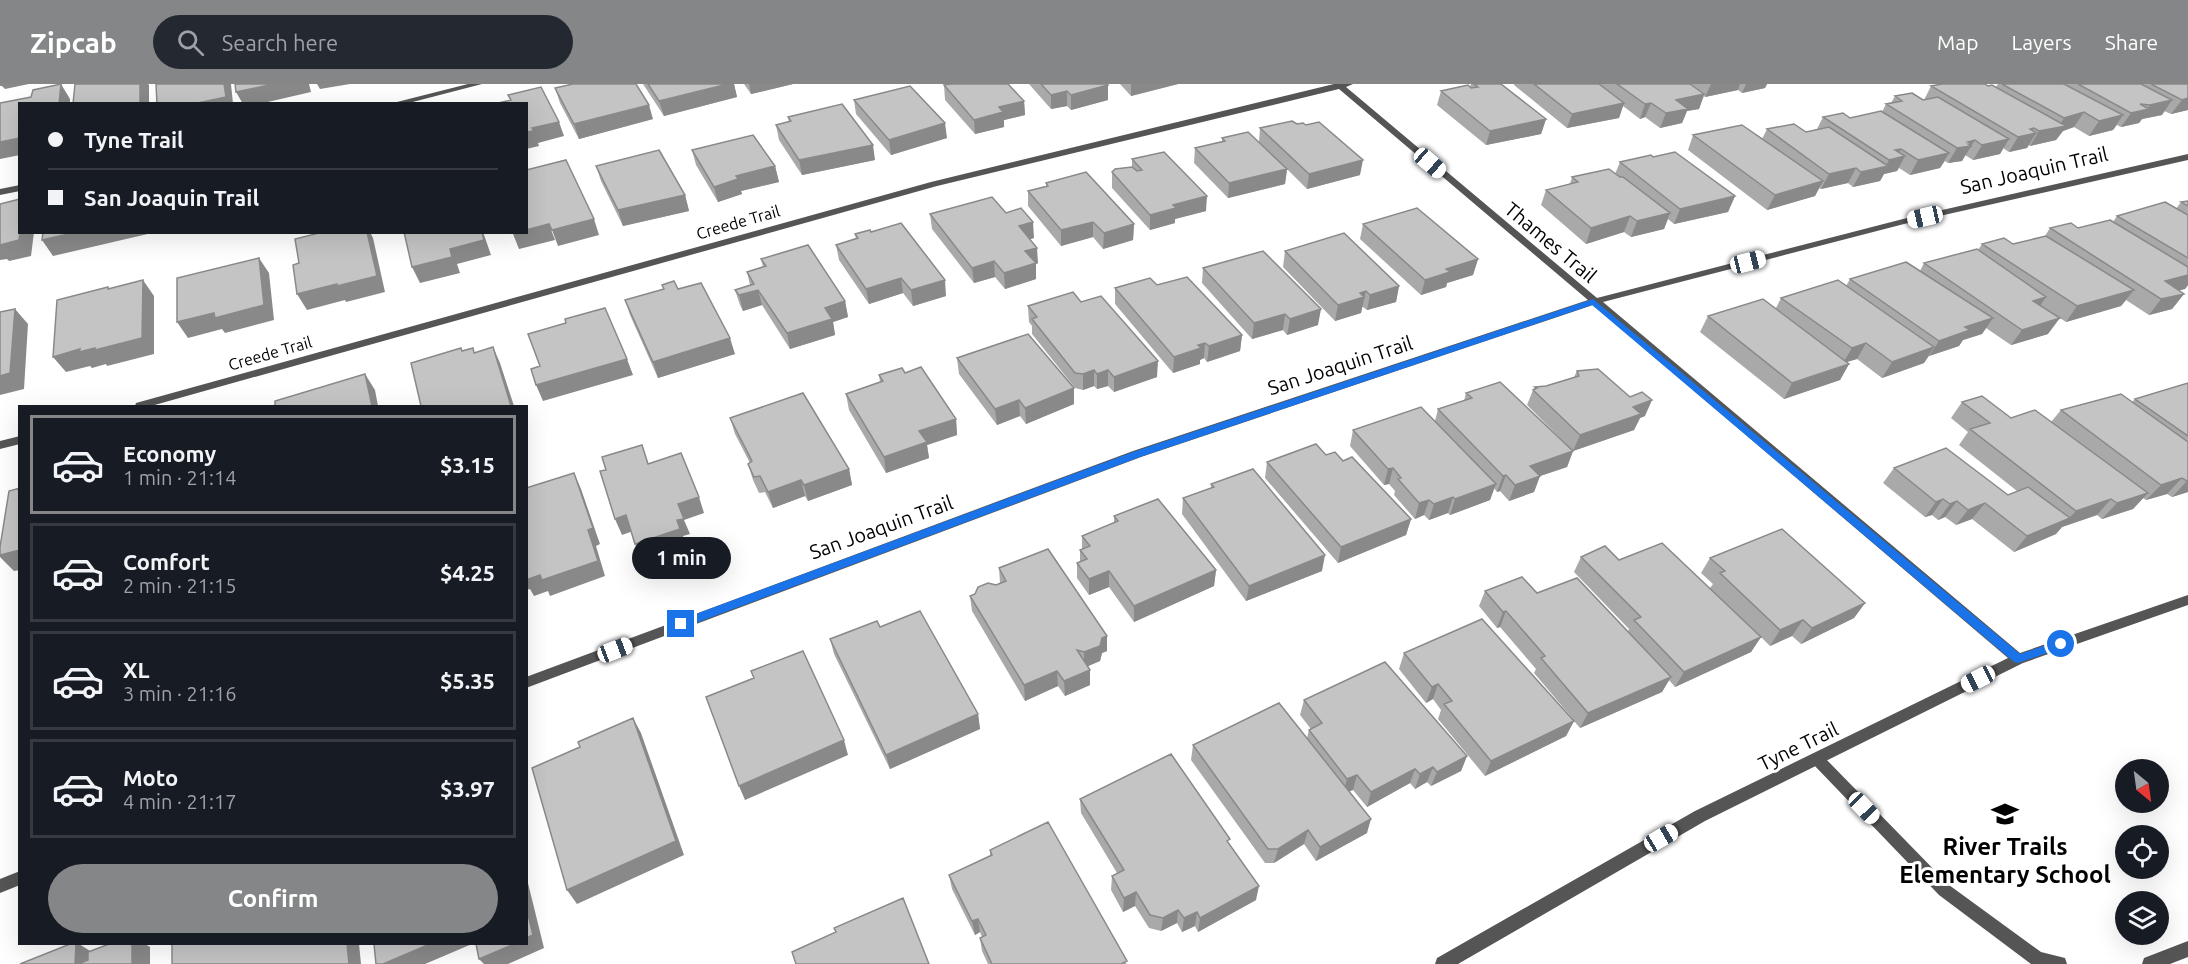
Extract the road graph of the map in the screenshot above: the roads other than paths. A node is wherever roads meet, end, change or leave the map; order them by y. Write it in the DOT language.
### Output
graph roads {
  1 [pos="478,84"];
  2 [pos="1342,85"];
  3 [pos="402,102"];
  4 [pos="2188,157"];
  5 [pos="18,188"];
  6 [pos="0,192"];
  7 [pos="1593,302"];
  8 [pos="144,405"];
  9 [pos="18,440"];
  10 [pos="0,445"];
  11 [pos="2188,600"];
  12 [pos="2018,659"];
  13 [pos="528,682"];
  14 [pos="1817,759"];
  15 [pos="18,879"];
  16 [pos="0,886"];
  17 [pos="2188,949"];
  18 [pos="1443,964"];
  19 [pos="2059,964"];
  20 [pos="2150,964"];
  1 -- 3 [label="street"];
  2 -- 7 [label="street, Thames Trail"];
  2 -- 8 [label="street, Creede Trail"];
  4 -- 7 [label="street, San Joaquin Trail"];
  5 -- 6 [label="street"];
  7 -- 12 [label="street, Thames Trail"];
  7 -- 13 [label="street, San Joaquin Trail"];
  9 -- 10 [label="street"];
  11 -- 12 [label="street, Tyne Trail"];
  12 -- 14 [label="street, Tyne Trail"];
  14 -- 18 [label="street, Tyne Trail"];
  14 -- 19 [label="street"];
  15 -- 16 [label="street"];
  17 -- 20 [label="street"];
}
